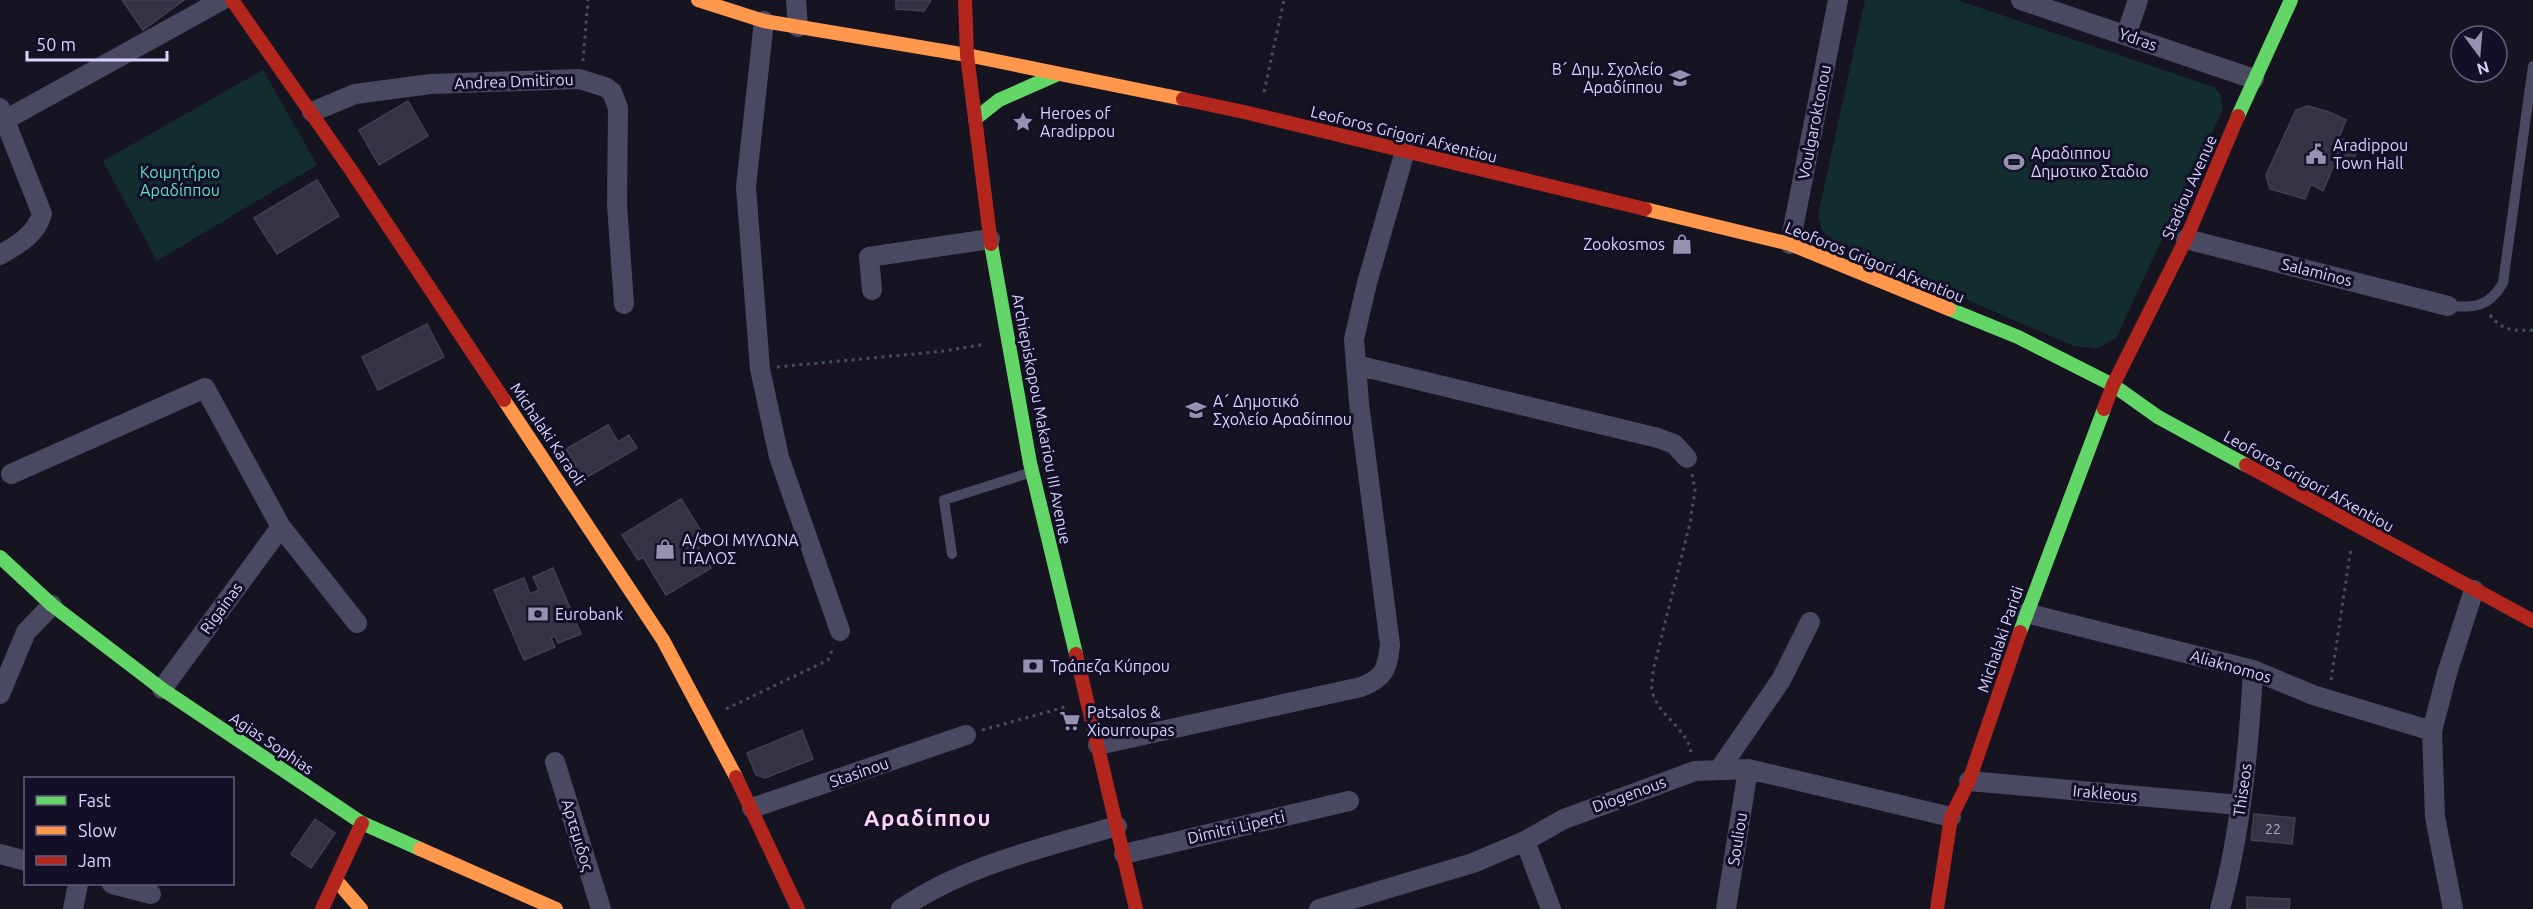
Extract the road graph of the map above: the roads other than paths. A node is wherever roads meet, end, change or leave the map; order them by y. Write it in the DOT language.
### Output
graph roads {
  1 [pos="222,0"];
  2 [pos="232,0"];
  3 [pos="698,0"];
  4 [pos="796,0"];
  5 [pos="965,0"];
  6 [pos="1838,0"];
  7 [pos="2021,0"];
  8 [pos="2138,0"];
  9 [pos="2291,0"];
  10 [pos="764,21"];
  11 [pos="798,27"];
  12 [pos="2126,35"];
  13 [pos="968,55"];
  14 [pos="2533,66"];
  15 [pos="1058,74"];
  16 [pos="2254,79"];
  17 [pos="312,112"];
  18 [pos="2,117"];
  19 [pos="975,119"];
  20 [pos="1405,151"];
  21 [pos="990,239"];
  22 [pos="2186,239"];
  23 [pos="1790,244"];
  24 [pos="0,255"];
  25 [pos="872,290"];
  26 [pos="624,304"];
  27 [pos="2448,306"];
  28 [pos="1356,365"];
  29 [pos="2113,385"];
  30 [pos="1687,458"];
  31 [pos="1032,472"];
  32 [pos="10,474"];
  33 [pos="281,527"];
  34 [pos="952,554"];
  35 [pos="0,556"];
  36 [pos="2474,590"];
  37 [pos="52,605"];
  38 [pos="2026,613"];
  39 [pos="2533,621"];
  40 [pos="1810,622"];
  41 [pos="357,623"];
  42 [pos="840,631"];
  43 [pos="2253,670"];
  44 [pos="162,689"];
  45 [pos="0,694"];
  46 [pos="2432,731"];
  47 [pos="966,735"];
  48 [pos="1098,745"];
  49 [pos="555,762"];
  50 [pos="1748,769"];
  51 [pos="1719,770"];
  52 [pos="1969,781"];
  53 [pos="1349,801"];
  54 [pos="2240,805"];
  55 [pos="752,808"];
  56 [pos="1951,817"];
  57 [pos="362,823"];
  58 [pos="1117,826"];
  59 [pos="1525,841"];
  60 [pos="0,854"];
  61 [pos="1124,854"];
  62 [pos="24,860"];
  63 [pos="336,880"];
  64 [pos="78,885"];
  65 [pos="116,885"];
  66 [pos="151,894"];
  67 [pos="926,902"];
  68 [pos="73,909"];
  69 [pos="322,909"];
  70 [pos="361,909"];
  71 [pos="556,909"];
  72 [pos="601,909"];
  73 [pos="798,909"];
  74 [pos="901,909"];
  75 [pos="1136,909"];
  76 [pos="1319,909"];
  77 [pos="1551,909"];
  78 [pos="1726,909"];
  79 [pos="1937,909"];
  80 [pos="2220,909"];
  81 [pos="2453,909"];
  1 -- 18 [label="street"];
  2 -- 17 [label="main road, Michalaki Karaoli"];
  3 -- 10 [label="main road, Leoforos Grigori Afxentiou"];
  4 -- 11 [label="street"];
  5 -- 13 [label="main road, Archiepiskopou Makariou III Avenue"];
  6 -- 23 [label="street, Voulgaroktonou"];
  7 -- 12 [label="street, Ydras"];
  8 -- 12 [label="street"];
  9 -- 16 [label="main road, Stadiou Avenue"];
  10 -- 11 [label="main road, Leoforos Grigori Afxentiou"];
  10 -- 42 [label="street"];
  11 -- 13 [label="main road, Leoforos Grigori Afxentiou"];
  12 -- 16 [label="street, Ydras"];
  13 -- 15 [label="main road, Leoforos Grigori Afxentiou"];
  13 -- 19 [label="main road, Archiepiskopou Makariou III Avenue"];
  14 -- 27 [label="lane"];
  15 -- 19 [label="main road"];
  15 -- 20 [label="main road, Leoforos Grigori Afxentiou"];
  16 -- 22 [label="main road, Stadiou Avenue"];
  17 -- 26 [label="street, Andrea Dmitirou"];
  17 -- 55 [label="main road, Michalaki Karaoli"];
  18 -- 24 [label="street"];
  19 -- 21 [label="main road, Archiepiskopou Makariou III Avenue"];
  20 -- 23 [label="main road, Leoforos Grigori Afxentiou"];
  20 -- 28 [label="street"];
  21 -- 25 [label="street"];
  21 -- 31 [label="main road, Archiepiskopou Makariou III Avenue"];
  22 -- 27 [label="street, Salaminos"];
  22 -- 29 [label="main road, Stadiou Avenue"];
  23 -- 29 [label="main road, Leoforos Grigori Afxentiou"];
  28 -- 30 [label="street"];
  28 -- 48 [label="street"];
  29 -- 36 [label="main road, Leoforos Grigori Afxentiou"];
  29 -- 38 [label="main road, Michalaki Paridi"];
  31 -- 34 [label="lane"];
  31 -- 48 [label="main road, Archiepiskopou Makariou III Avenue"];
  32 -- 33 [label="street"];
  33 -- 41 [label="street"];
  33 -- 44 [label="street, Rigainas"];
  35 -- 37 [label="main road, Agias Sophias"];
  36 -- 39 [label="main road, Leoforos Grigori Afxentiou"];
  36 -- 46 [label="street"];
  37 -- 44 [label="main road, Agias Sophias"];
  37 -- 45 [label="street"];
  38 -- 43 [label="street, Aliaknomos"];
  38 -- 52 [label="main road, Michalaki Paridi"];
  40 -- 51 [label="street"];
  43 -- 46 [label="street, Aliaknomos"];
  43 -- 54 [label="street, Thiseos"];
  44 -- 57 [label="main road, Agias Sophias"];
  46 -- 81 [label="street"];
  47 -- 55 [label="street, Stasinou"];
  48 -- 58 [label="main road, Archiepiskopou Makariou III Avenue"];
  49 -- 72 [label="street, Αρτεμιδος"];
  50 -- 51 [label="street, Diogenous"];
  50 -- 56 [label="street, Diogenous"];
  50 -- 78 [label="street, Souliou"];
  51 -- 59 [label="street, Diogenous"];
  52 -- 54 [label="street, Irakleous"];
  52 -- 56 [label="main road, Michalaki Paridi"];
  53 -- 61 [label="street, Dimitri Liperti"];
  54 -- 80 [label="street, Thiseos"];
  55 -- 73 [label="main road, Michalaki Karaoli"];
  56 -- 79 [label="main road, Michalaki Paridi"];
  57 -- 63 [label="main road"];
  57 -- 71 [label="main road, Agias Sophias"];
  58 -- 61 [label="main road, Archiepiskopou Makariou III Avenue"];
  58 -- 67 [label="street"];
  59 -- 76 [label="street, Diogenous"];
  59 -- 77 [label="street"];
  60 -- 62 [label="street"];
  61 -- 75 [label="main road, Archiepiskopou Makariou III Avenue"];
  63 -- 69 [label="main road"];
  63 -- 70 [label="main road"];
  64 -- 68 [label="street"];
  65 -- 66 [label="street"];
  67 -- 74 [label="street"];
}
